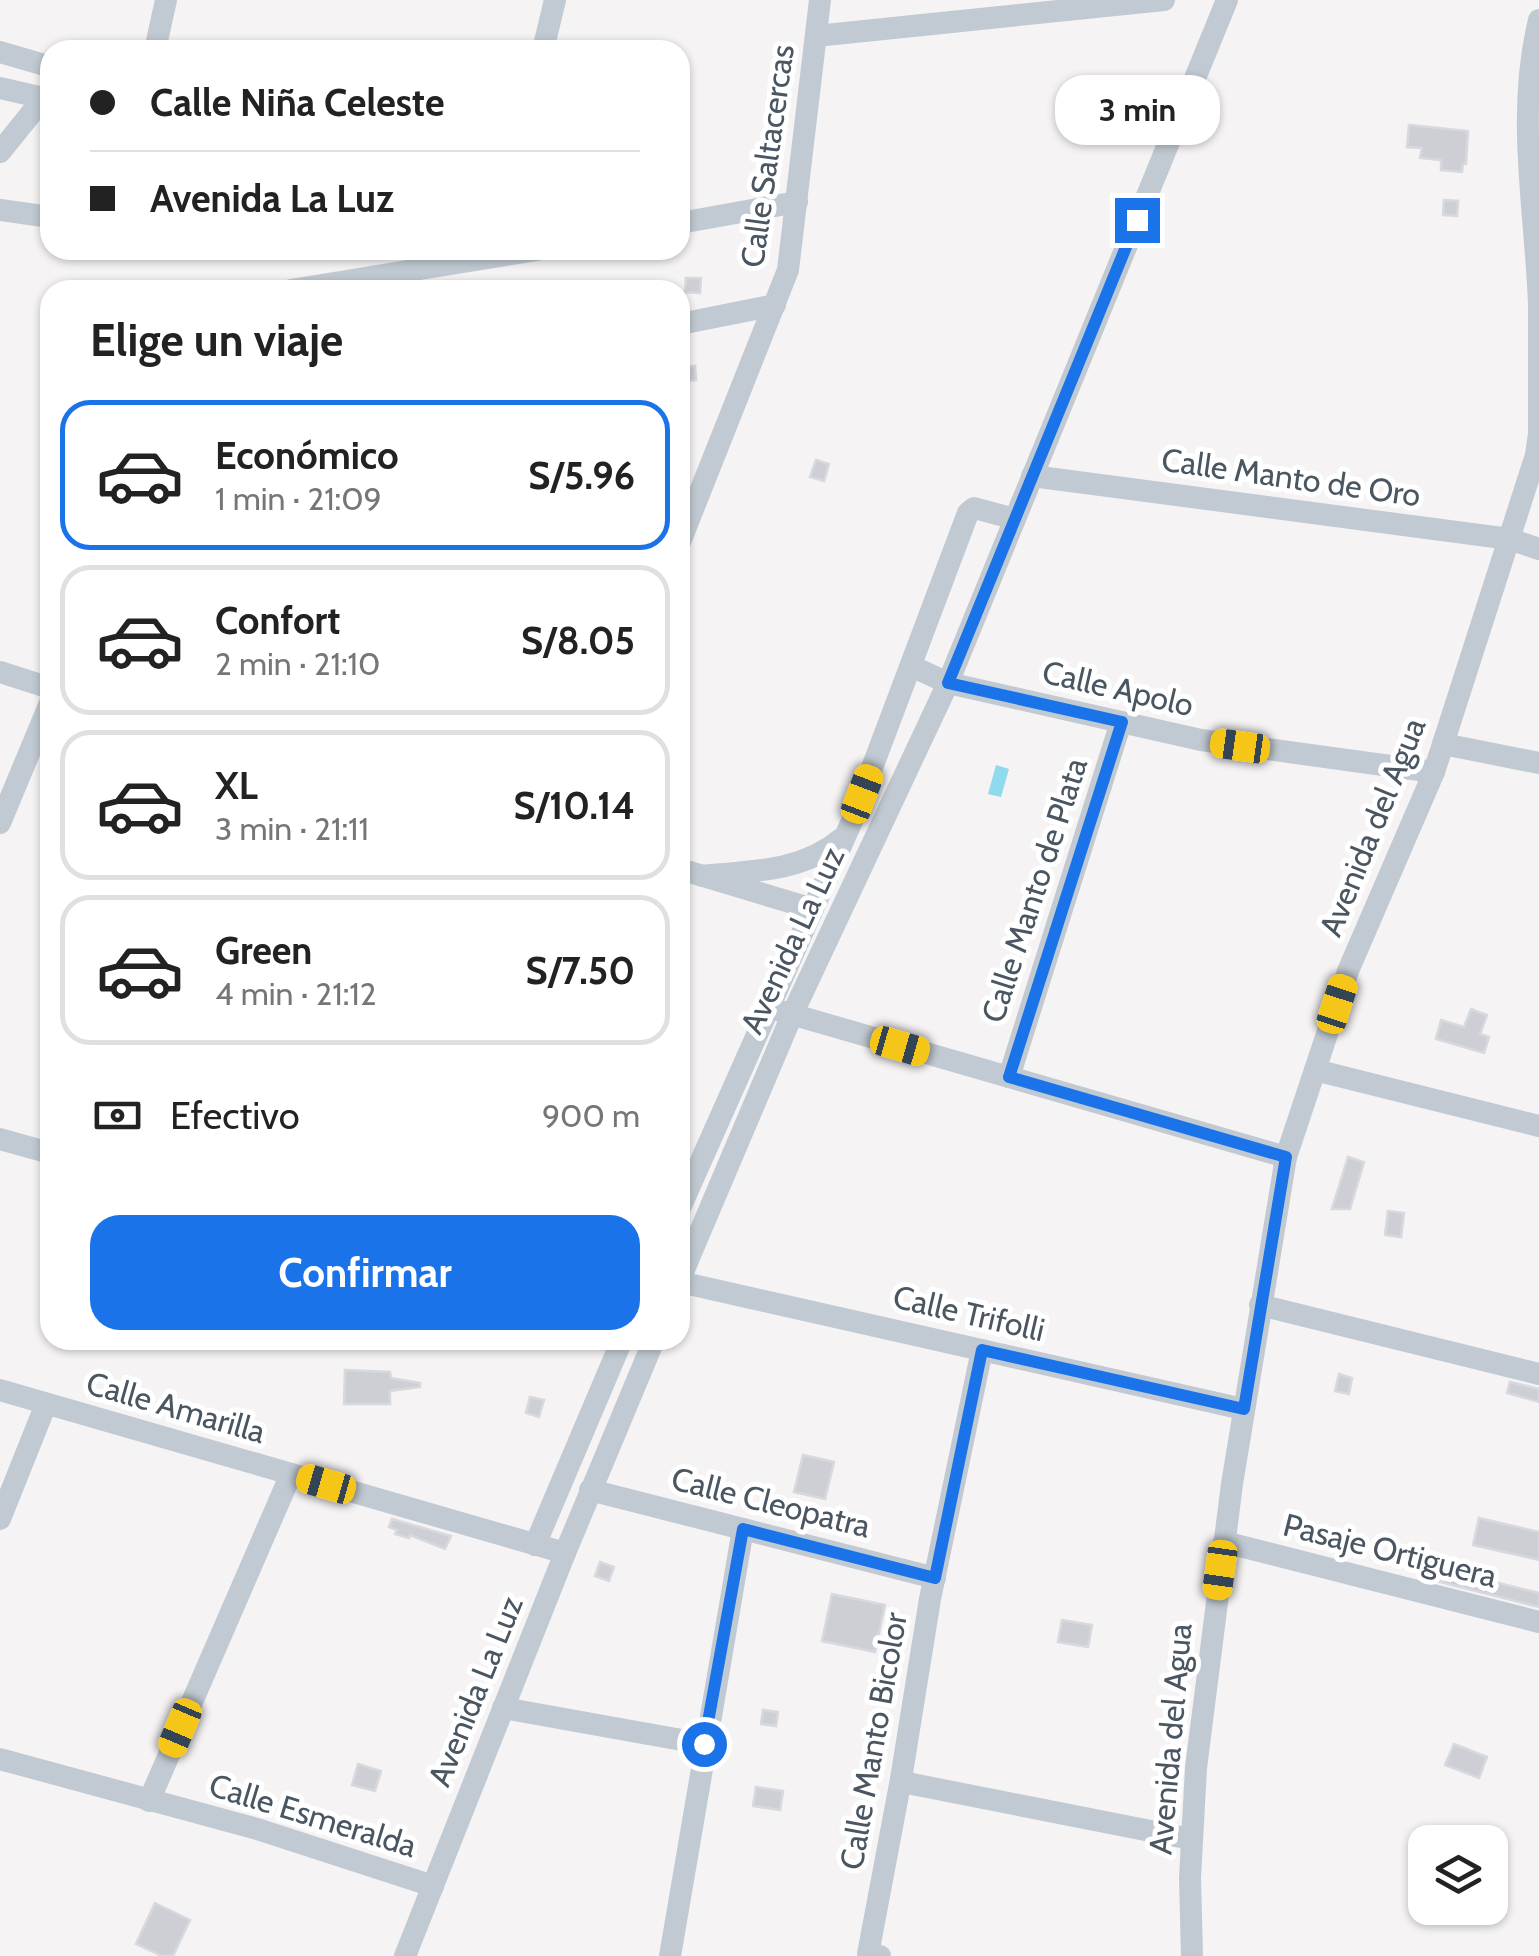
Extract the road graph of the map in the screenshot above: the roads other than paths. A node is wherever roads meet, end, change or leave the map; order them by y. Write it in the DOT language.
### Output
graph roads {
  1 [pos="166,0"];
  2 [pos="556,0"];
  3 [pos="820,0"];
  4 [pos="1164,0"];
  5 [pos="1227,0"];
  6 [pos="1539,20"];
  7 [pos="816,36"];
  8 [pos="157,40"];
  9 [pos="546,40"];
  10 [pos="0,52"];
  11 [pos="40,64"];
  12 [pos="0,88"];
  13 [pos="0,152"];
  14 [pos="1534,198"];
  15 [pos="797,202"];
  16 [pos="0,210"];
  17 [pos="40,216"];
  18 [pos="690,221"];
  19 [pos="462,260"];
  20 [pos="347,280"];
  21 [pos="1539,302"];
  22 [pos="775,305"];
  23 [pos="690,322"];
  24 [pos="1032,476"];
  25 [pos="690,517"];
  26 [pos="1014,519"];
  27 [pos="1510,539"];
  28 [pos="1539,549"];
  29 [pos="910,666"];
  30 [pos="0,672"];
  31 [pos="948,683"];
  32 [pos="40,685"];
  33 [pos="1122,722"];
  34 [pos="40,727"];
  35 [pos="1443,744"];
  36 [pos="1539,763"];
  37 [pos="1434,772"];
  38 [pos="891,802"];
  39 [pos="0,823"];
  40 [pos="849,827"];
  41 [pos="691,872"];
  42 [pos="813,909"];
  43 [pos="769,1008"];
  44 [pos="792,1015"];
  45 [pos="1315,1070"];
  46 [pos="1009,1077"];
  47 [pos="1539,1126"];
  48 [pos="0,1139"];
  49 [pos="40,1150"];
  50 [pos="1286,1157"];
  51 [pos="690,1186"];
  52 [pos="690,1256"];
  53 [pos="690,1282"];
  54 [pos="1260,1305"];
  55 [pos="618,1350"];
  56 [pos="650,1350"];
  57 [pos="982,1350"];
  58 [pos="1539,1374"];
  59 [pos="0,1390"];
  60 [pos="46,1404"];
  61 [pos="1244,1409"];
  62 [pos="291,1474"];
  63 [pos="590,1490"];
  64 [pos="0,1519"];
  65 [pos="743,1529"];
  66 [pos="1224,1542"];
  67 [pos="535,1545"];
  68 [pos="565,1553"];
  69 [pos="935,1578"];
  70 [pos="1539,1622"];
  71 [pos="503,1708"];
  72 [pos="704,1744"];
  73 [pos="0,1760"];
  74 [pos="901,1779"];
  75 [pos="149,1801"];
  76 [pos="1192,1839"];
  77 [pos="433,1886"];
  78 [pos="405,1956"];
  79 [pos="670,1956"];
  80 [pos="880,1956"];
  81 [pos="1192,1956"];
  1 -- 8 [label="street"];
  2 -- 9 [label="street"];
  3 -- 7 [label="street, Calle Saltacercas"];
  4 -- 7 [label="street"];
  5 -- 24 [label="street, Avenida La Luz"];
  6 -- 14 [label="street, Avenida del Agua"];
  7 -- 15 [label="street, Calle Saltacercas"];
  10 -- 11 [label="street"];
  12 -- 13 [label="street"];
  14 -- 21 [label="street, Avenida del Agua"];
  15 -- 18 [label="street"];
  15 -- 22 [label="street, Calle Saltacercas"];
  16 -- 17 [label="street"];
  19 -- 20 [label="street"];
  21 -- 27 [label="street, Avenida del Agua"];
  22 -- 23 [label="street"];
  22 -- 25 [label="street, Calle Saltacercas"];
  24 -- 26 [label="street, Avenida La Luz"];
  24 -- 27 [label="street, Calle Manto de Oro"];
  26 -- 29 [label="street, Avenida La Luz"];
  26 -- 31 [label="street, Avenida La Luz"];
  27 -- 28 [label="street, Calle Manto de Oro"];
  27 -- 35 [label="street, Avenida del Agua"];
  29 -- 31 [label="street, Calle Apolo"];
  29 -- 40 [label="street, Avenida La Luz"];
  30 -- 32 [label="street"];
  31 -- 33 [label="street, Calle Apolo"];
  31 -- 38 [label="street, Avenida La Luz"];
  33 -- 37 [label="street, Calle Apolo"];
  33 -- 46 [label="street, Calle Manto de Plata"];
  34 -- 39 [label="street"];
  35 -- 36 [label="street"];
  35 -- 37 [label="street, Avenida del Agua"];
  37 -- 45 [label="street, Avenida del Agua"];
  38 -- 40 [label="street"];
  38 -- 44 [label="street, Avenida La Luz"];
  40 -- 41 [label="street"];
  40 -- 42 [label="street, Avenida La Luz"];
  41 -- 42 [label="street"];
  42 -- 43 [label="street, Avenida La Luz"];
  43 -- 44 [label="street"];
  43 -- 51 [label="street, Avenida La Luz"];
  44 -- 46 [label="street"];
  44 -- 52 [label="street, Avenida La Luz"];
  45 -- 47 [label="street"];
  45 -- 50 [label="street, Avenida del Agua"];
  46 -- 50 [label="street"];
  48 -- 49 [label="street"];
  50 -- 54 [label="street, Avenida del Agua"];
  53 -- 57 [label="street, Calle Trifolli"];
  54 -- 58 [label="street"];
  54 -- 61 [label="street, Avenida del Agua"];
  55 -- 67 [label="street"];
  56 -- 63 [label="street, Avenida La Luz"];
  57 -- 61 [label="street, Calle Trifolli"];
  57 -- 69 [label="street, Calle Manto Bicolor"];
  59 -- 60 [label="street, Calle Amarilla"];
  60 -- 62 [label="street, Calle Amarilla"];
  60 -- 64 [label="street"];
  61 -- 66 [label="street, Avenida del Agua"];
  62 -- 67 [label="street, Calle Amarilla"];
  62 -- 75 [label="street"];
  63 -- 65 [label="street, Calle Cleopatra"];
  63 -- 68 [label="street, Avenida La Luz"];
  65 -- 69 [label="street, Calle Cleopatra"];
  65 -- 72 [label="street"];
  66 -- 70 [label="street, Pasaje Ortiguera"];
  66 -- 76 [label="street, Avenida del Agua"];
  67 -- 68 [label="street, Calle Amarilla"];
  68 -- 71 [label="street, Avenida La Luz"];
  69 -- 74 [label="street, Calle Manto Bicolor"];
  71 -- 72 [label="street"];
  71 -- 77 [label="street, Avenida La Luz"];
  72 -- 79 [label="street"];
  73 -- 75 [label="street, Calle Esmeralda"];
  74 -- 76 [label="street"];
  74 -- 80 [label="street, Calle Manto Bicolor"];
  75 -- 77 [label="street, Calle Esmeralda"];
  76 -- 81 [label="street, Avenida del Agua"];
  77 -- 78 [label="street, Avenida La Luz"];
}
